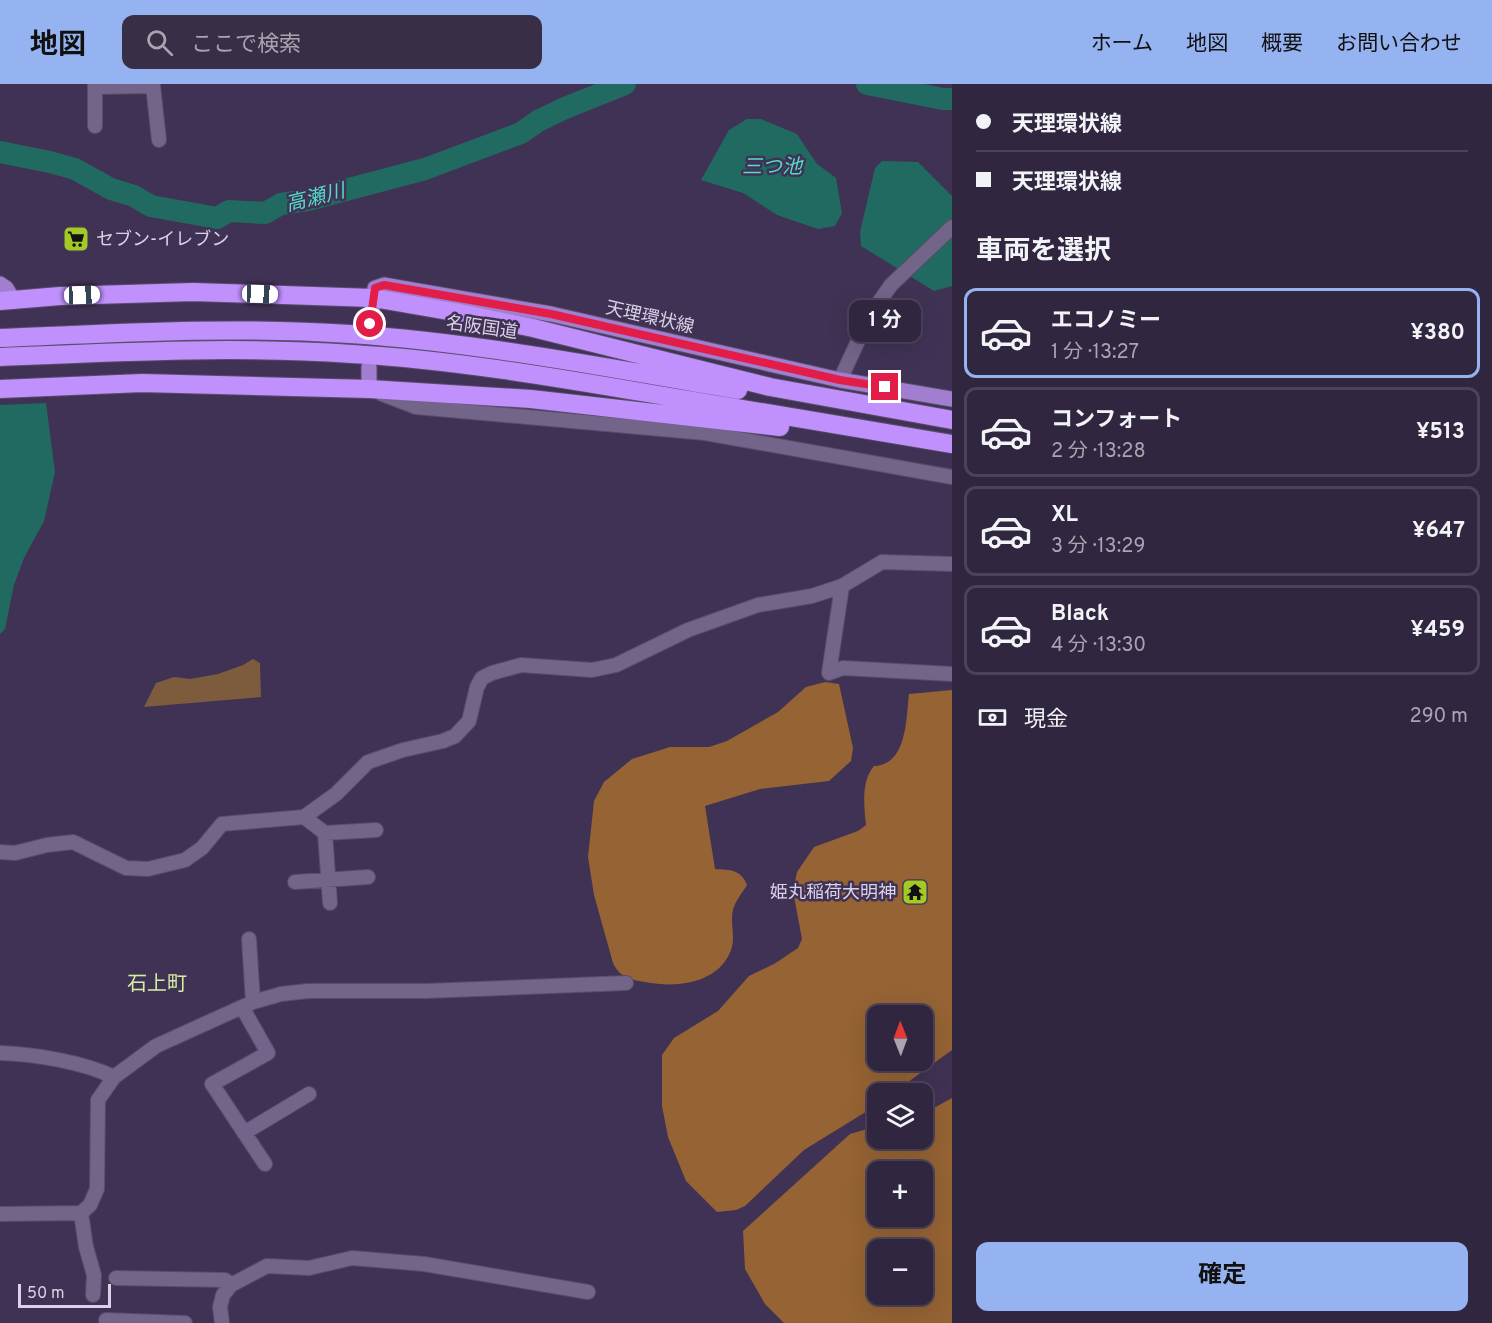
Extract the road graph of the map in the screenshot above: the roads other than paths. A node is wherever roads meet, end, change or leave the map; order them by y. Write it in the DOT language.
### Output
graph roads {
  1 [pos="95,86"];
  2 [pos="95,126"];
  3 [pos="159,140"];
  4 [pos="952,227"];
  5 [pos="0,284"];
  6 [pos="373,298"];
  7 [pos="7,301"];
  8 [pos="370,324"];
  9 [pos="0,338"];
  10 [pos="0,357"];
  11 [pos="369,367"];
  12 [pos="840,380"];
  13 [pos="0,389"];
  14 [pos="369,389"];
  15 [pos="952,399"];
  16 [pos="952,420"];
  17 [pos="952,426"];
  18 [pos="952,444"];
  19 [pos="952,477"];
  20 [pos="952,564"];
  21 [pos="842,586"];
  22 [pos="952,674"];
  23 [pos="304,817"];
  24 [pos="376,830"];
  25 [pos="325,833"];
  26 [pos="0,852"];
  27 [pos="368,877"];
  28 [pos="328,881"];
  29 [pos="295,882"];
  30 [pos="330,903"];
  31 [pos="249,939"];
  32 [pos="626,983"];
  33 [pos="248,1005"];
  34 [pos="0,1053"];
  35 [pos="114,1077"];
  36 [pos="309,1094"];
  37 [pos="244,1133"];
  38 [pos="265,1164"];
  39 [pos="81,1213"];
  40 [pos="0,1214"];
  41 [pos="116,1278"];
  42 [pos="231,1285"];
  43 [pos="588,1292"];
  44 [pos="93,1295"];
  45 [pos="105,1320"];
  46 [pos="185,1323"];
  47 [pos="222,1323"];
  1 -- 2 [label="street"];
  1 -- 3 [label="street"];
  4 -- 12 [label="street"];
  5 -- 7 [label="main road"];
  6 -- 7 [label="highway"];
  6 -- 8 [label="main road"];
  6 -- 12 [label="main road, 天理環状線"];
  6 -- 16 [label="highway"];
  9 -- 17 [label="highway, 名阪国道"];
  10 -- 18 [label="highway"];
  11 -- 14 [label="main road"];
  12 -- 15 [label="main road, 天理環状線"];
  13 -- 14 [label="highway"];
  14 -- 18 [label="highway"];
  14 -- 19 [label="street"];
  20 -- 21 [label="street"];
  21 -- 22 [label="street"];
  21 -- 23 [label="street"];
  23 -- 25 [label="street"];
  23 -- 26 [label="street"];
  24 -- 25 [label="street"];
  25 -- 28 [label="street"];
  27 -- 28 [label="street"];
  28 -- 29 [label="street"];
  28 -- 30 [label="street"];
  31 -- 33 [label="street"];
  32 -- 33 [label="street"];
  33 -- 35 [label="street"];
  33 -- 37 [label="street"];
  34 -- 35 [label="street"];
  35 -- 39 [label="street"];
  36 -- 37 [label="street"];
  37 -- 38 [label="street"];
  39 -- 40 [label="street"];
  39 -- 44 [label="street"];
  41 -- 42 [label="street"];
  42 -- 43 [label="street"];
  42 -- 47 [label="street"];
  45 -- 46 [label="street"];
}
